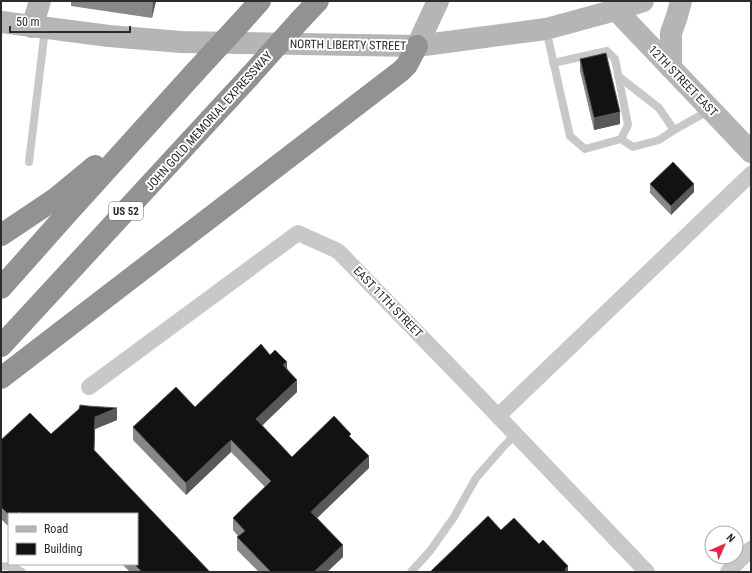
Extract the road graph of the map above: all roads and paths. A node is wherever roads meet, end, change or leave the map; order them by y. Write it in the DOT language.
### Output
graph roads {
  1 [pos="40,1"];
  2 [pos="260,1"];
  3 [pos="318,1"];
  4 [pos="438,1"];
  5 [pos="643,1"];
  6 [pos="681,1"];
  7 [pos="616,10"];
  8 [pos="1,22"];
  9 [pos="38,27"];
  10 [pos="546,29"];
  11 [pos="417,46"];
  12 [pos="553,63"];
  13 [pos="671,68"];
  14 [pos="618,76"];
  15 [pos="710,109"];
  16 [pos="151,121"];
  17 [pos="674,130"];
  18 [pos="621,140"];
  19 [pos="751,152"];
  20 [pos="29,162"];
  21 [pos="751,174"];
  22 [pos="1,235"];
  23 [pos="1,288"];
  24 [pos="1,346"];
  25 [pos="1,378"];
  26 [pos="89,386"];
  27 [pos="498,416"];
  28 [pos="515,435"];
  29 [pos="751,550"];
  30 [pos="1,566"];
  31 [pos="22,572"];
  32 [pos="411,572"];
  33 [pos="647,572"];
  34 [pos="728,572"];
  1 -- 9 [label="main road"];
  2 -- 16 [label="highway, bridge"];
  3 -- 24 [label="highway, JOHN GOLD MEMORIAL EXPRESSWAY / US 52, bridge"];
  4 -- 11 [label="main road"];
  5 -- 7 [label="main road, NORTH LIBERTY STREET"];
  6 -- 13 [label="main road"];
  7 -- 10 [label="main road, NORTH LIBERTY STREET"];
  7 -- 13 [label="main road, 12TH STREET EAST"];
  8 -- 9 [label="main road, NORTH LIBERTY STREET"];
  9 -- 11 [label="main road, NORTH LIBERTY STREET"];
  9 -- 20 [label="lane"];
  10 -- 11 [label="main road, NORTH LIBERTY STREET"];
  10 -- 12 [label="lane"];
  11 -- 25 [label="highway"];
  12 -- 14 [label="lane"];
  12 -- 18 [label="lane"];
  13 -- 15 [label="main road, 12TH STREET EAST"];
  14 -- 17 [label="lane"];
  14 -- 18 [label="lane"];
  15 -- 17 [label="lane"];
  15 -- 19 [label="main road, 12TH STREET EAST"];
  16 -- 22 [label="highway"];
  16 -- 23 [label="highway"];
  17 -- 18 [label="lane"];
  21 -- 27 [label="street"];
  26 -- 27 [label="street, EAST 11TH STREET"];
  27 -- 28 [label="street, EAST 11TH STREET"];
  28 -- 32 [label="lane"];
  28 -- 33 [label="street, EAST 11TH STREET"];
  29 -- 34 [label="street"];
  30 -- 31 [label="lane"];
}
